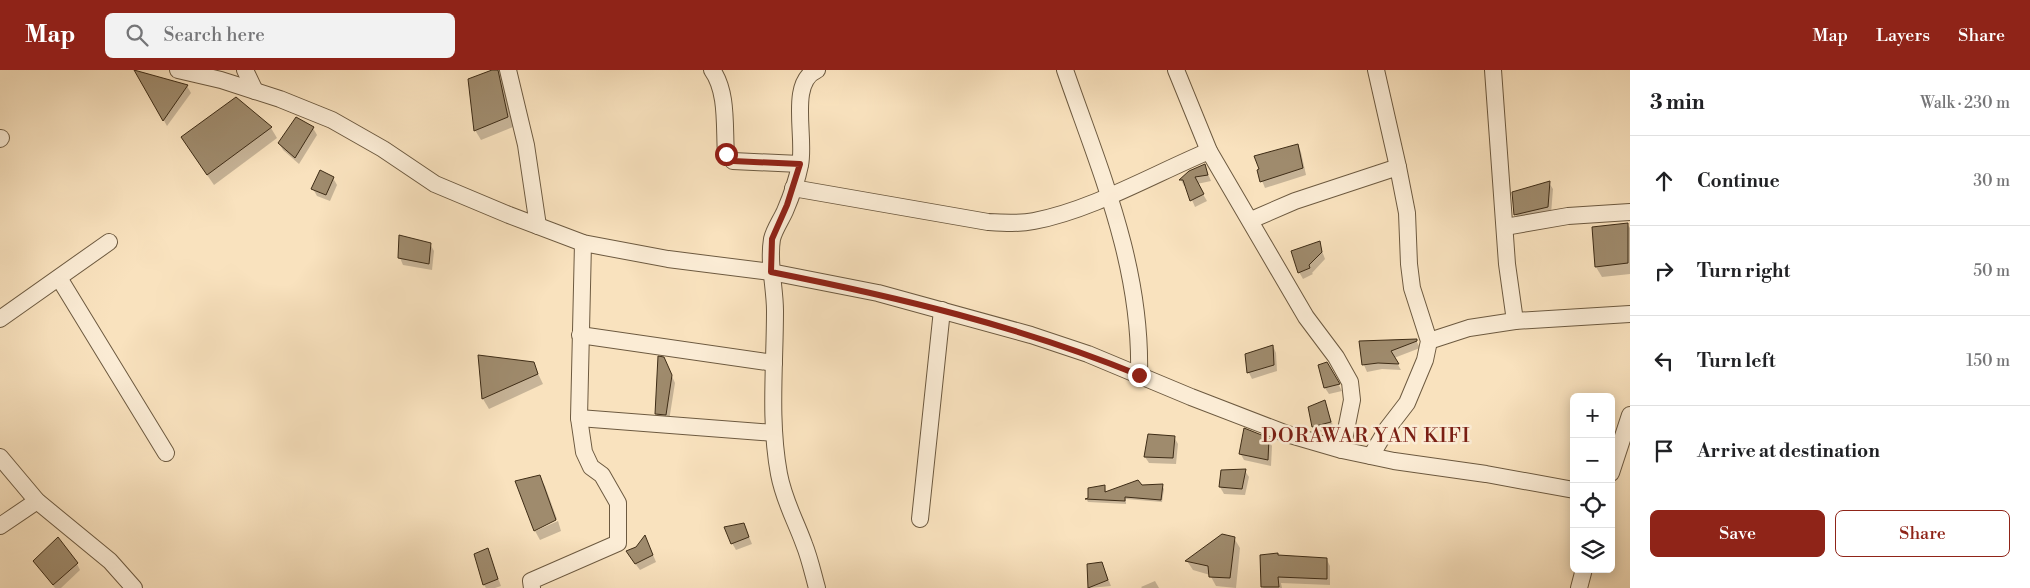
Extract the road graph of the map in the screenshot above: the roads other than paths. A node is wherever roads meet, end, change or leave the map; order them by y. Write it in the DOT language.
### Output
graph roads {
  1 [pos="178,70"];
  2 [pos="245,70"];
  3 [pos="508,70"];
  4 [pos="712,70"];
  5 [pos="1065,70"];
  6 [pos="1376,70"];
  7 [pos="1493,70"];
  8 [pos="813,71"];
  9 [pos="1181,71"];
  10 [pos="199,73"];
  11 [pos="255,91"];
  12 [pos="1209,151"];
  13 [pos="800,164"];
  14 [pos="1398,166"];
  15 [pos="793,188"];
  16 [pos="1109,196"];
  17 [pos="1630,212"];
  18 [pos="1251,220"];
  19 [pos="538,226"];
  20 [pos="1505,227"];
  21 [pos="109,242"];
  22 [pos="583,243"];
  23 [pos="771,272"];
  24 [pos="59,278"];
  25 [pos="942,310"];
  26 [pos="1630,314"];
  27 [pos="0,319"];
  28 [pos="1515,320"];
  29 [pos="580,335"];
  30 [pos="1429,341"];
  31 [pos="774,363"];
  32 [pos="1139,375"];
  33 [pos="1630,415"];
  34 [pos="579,418"];
  35 [pos="774,433"];
  36 [pos="1342,450"];
  37 [pos="166,453"];
  38 [pos="1371,456"];
  39 [pos="0,457"];
  40 [pos="1615,461"];
  41 [pos="1570,489"];
  42 [pos="37,501"];
  43 [pos="920,518"];
  44 [pos="0,526"];
  45 [pos="1583,573"];
  46 [pos="134,588"];
  47 [pos="532,588"];
  48 [pos="817,588"];
  49 [pos="1579,588"];
  1 -- 10 [label="street"];
  2 -- 11 [label="street"];
  3 -- 19 [label="street"];
  4 -- 13 [label="street"];
  5 -- 16 [label="street"];
  6 -- 14 [label="street"];
  7 -- 20 [label="street"];
  8 -- 13 [label="street"];
  9 -- 12 [label="street"];
  10 -- 11 [label="street"];
  11 -- 19 [label="street"];
  12 -- 16 [label="street"];
  12 -- 18 [label="street"];
  13 -- 15 [label="street"];
  14 -- 18 [label="street"];
  14 -- 30 [label="street"];
  15 -- 16 [label="street"];
  15 -- 23 [label="street"];
  16 -- 32 [label="street"];
  17 -- 20 [label="street"];
  18 -- 36 [label="street"];
  19 -- 22 [label="street"];
  20 -- 28 [label="street"];
  21 -- 24 [label="street"];
  22 -- 23 [label="street"];
  22 -- 29 [label="street"];
  23 -- 25 [label="street"];
  23 -- 31 [label="street"];
  24 -- 27 [label="street"];
  24 -- 37 [label="street"];
  25 -- 32 [label="street"];
  25 -- 43 [label="street"];
  26 -- 28 [label="street"];
  28 -- 30 [label="street"];
  29 -- 31 [label="street"];
  29 -- 34 [label="street"];
  30 -- 38 [label="street"];
  31 -- 35 [label="street"];
  32 -- 36 [label="street"];
  33 -- 40 [label="street"];
  34 -- 35 [label="street"];
  34 -- 47 [label="street"];
  35 -- 48 [label="street"];
  36 -- 38 [label="street"];
  38 -- 41 [label="street"];
  39 -- 42 [label="street"];
  42 -- 44 [label="street"];
  42 -- 46 [label="street"];
  45 -- 49 [label="street"];
}
